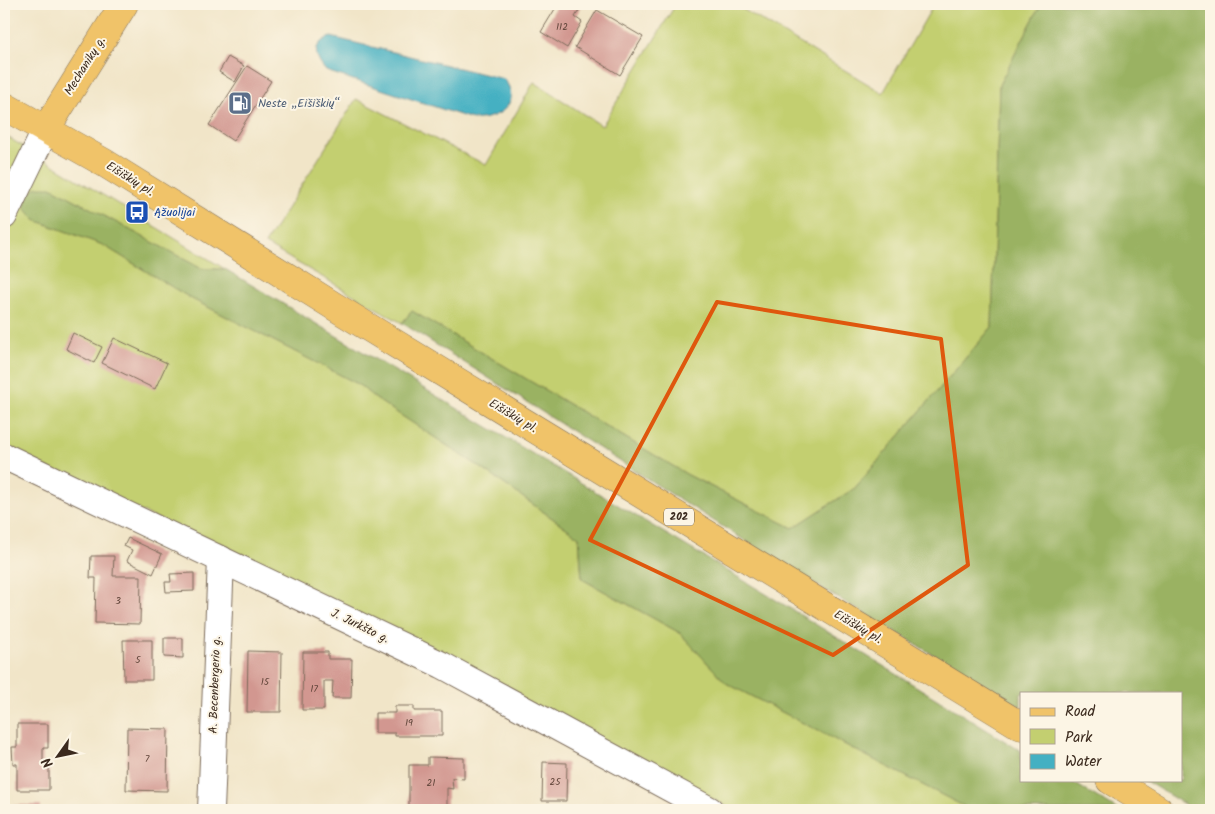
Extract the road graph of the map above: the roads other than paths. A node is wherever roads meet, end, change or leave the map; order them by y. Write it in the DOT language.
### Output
graph roads {
  1 [pos="124,4"];
  2 [pos="4,106"];
  3 [pos="46,129"];
  4 [pos="4,216"];
  5 [pos="4,456"];
  6 [pos="221,559"];
  7 [pos="1020,725"];
  8 [pos="1113,782"];
  9 [pos="211,810"];
  10 [pos="710,810"];
  11 [pos="1159,810"];
  1 -- 3 [label="main road, Mechanikų g."];
  2 -- 3 [label="main road, Eišiškių pl. / 202"];
  3 -- 4 [label="street"];
  3 -- 7 [label="main road, Eišiškių pl. / 202"];
  5 -- 6 [label="street, J. Jurkšto g."];
  6 -- 9 [label="street, A. Becenbergerio g."];
  6 -- 10 [label="street, J. Jurkšto g."];
  8 -- 11 [label="main road"];
}
